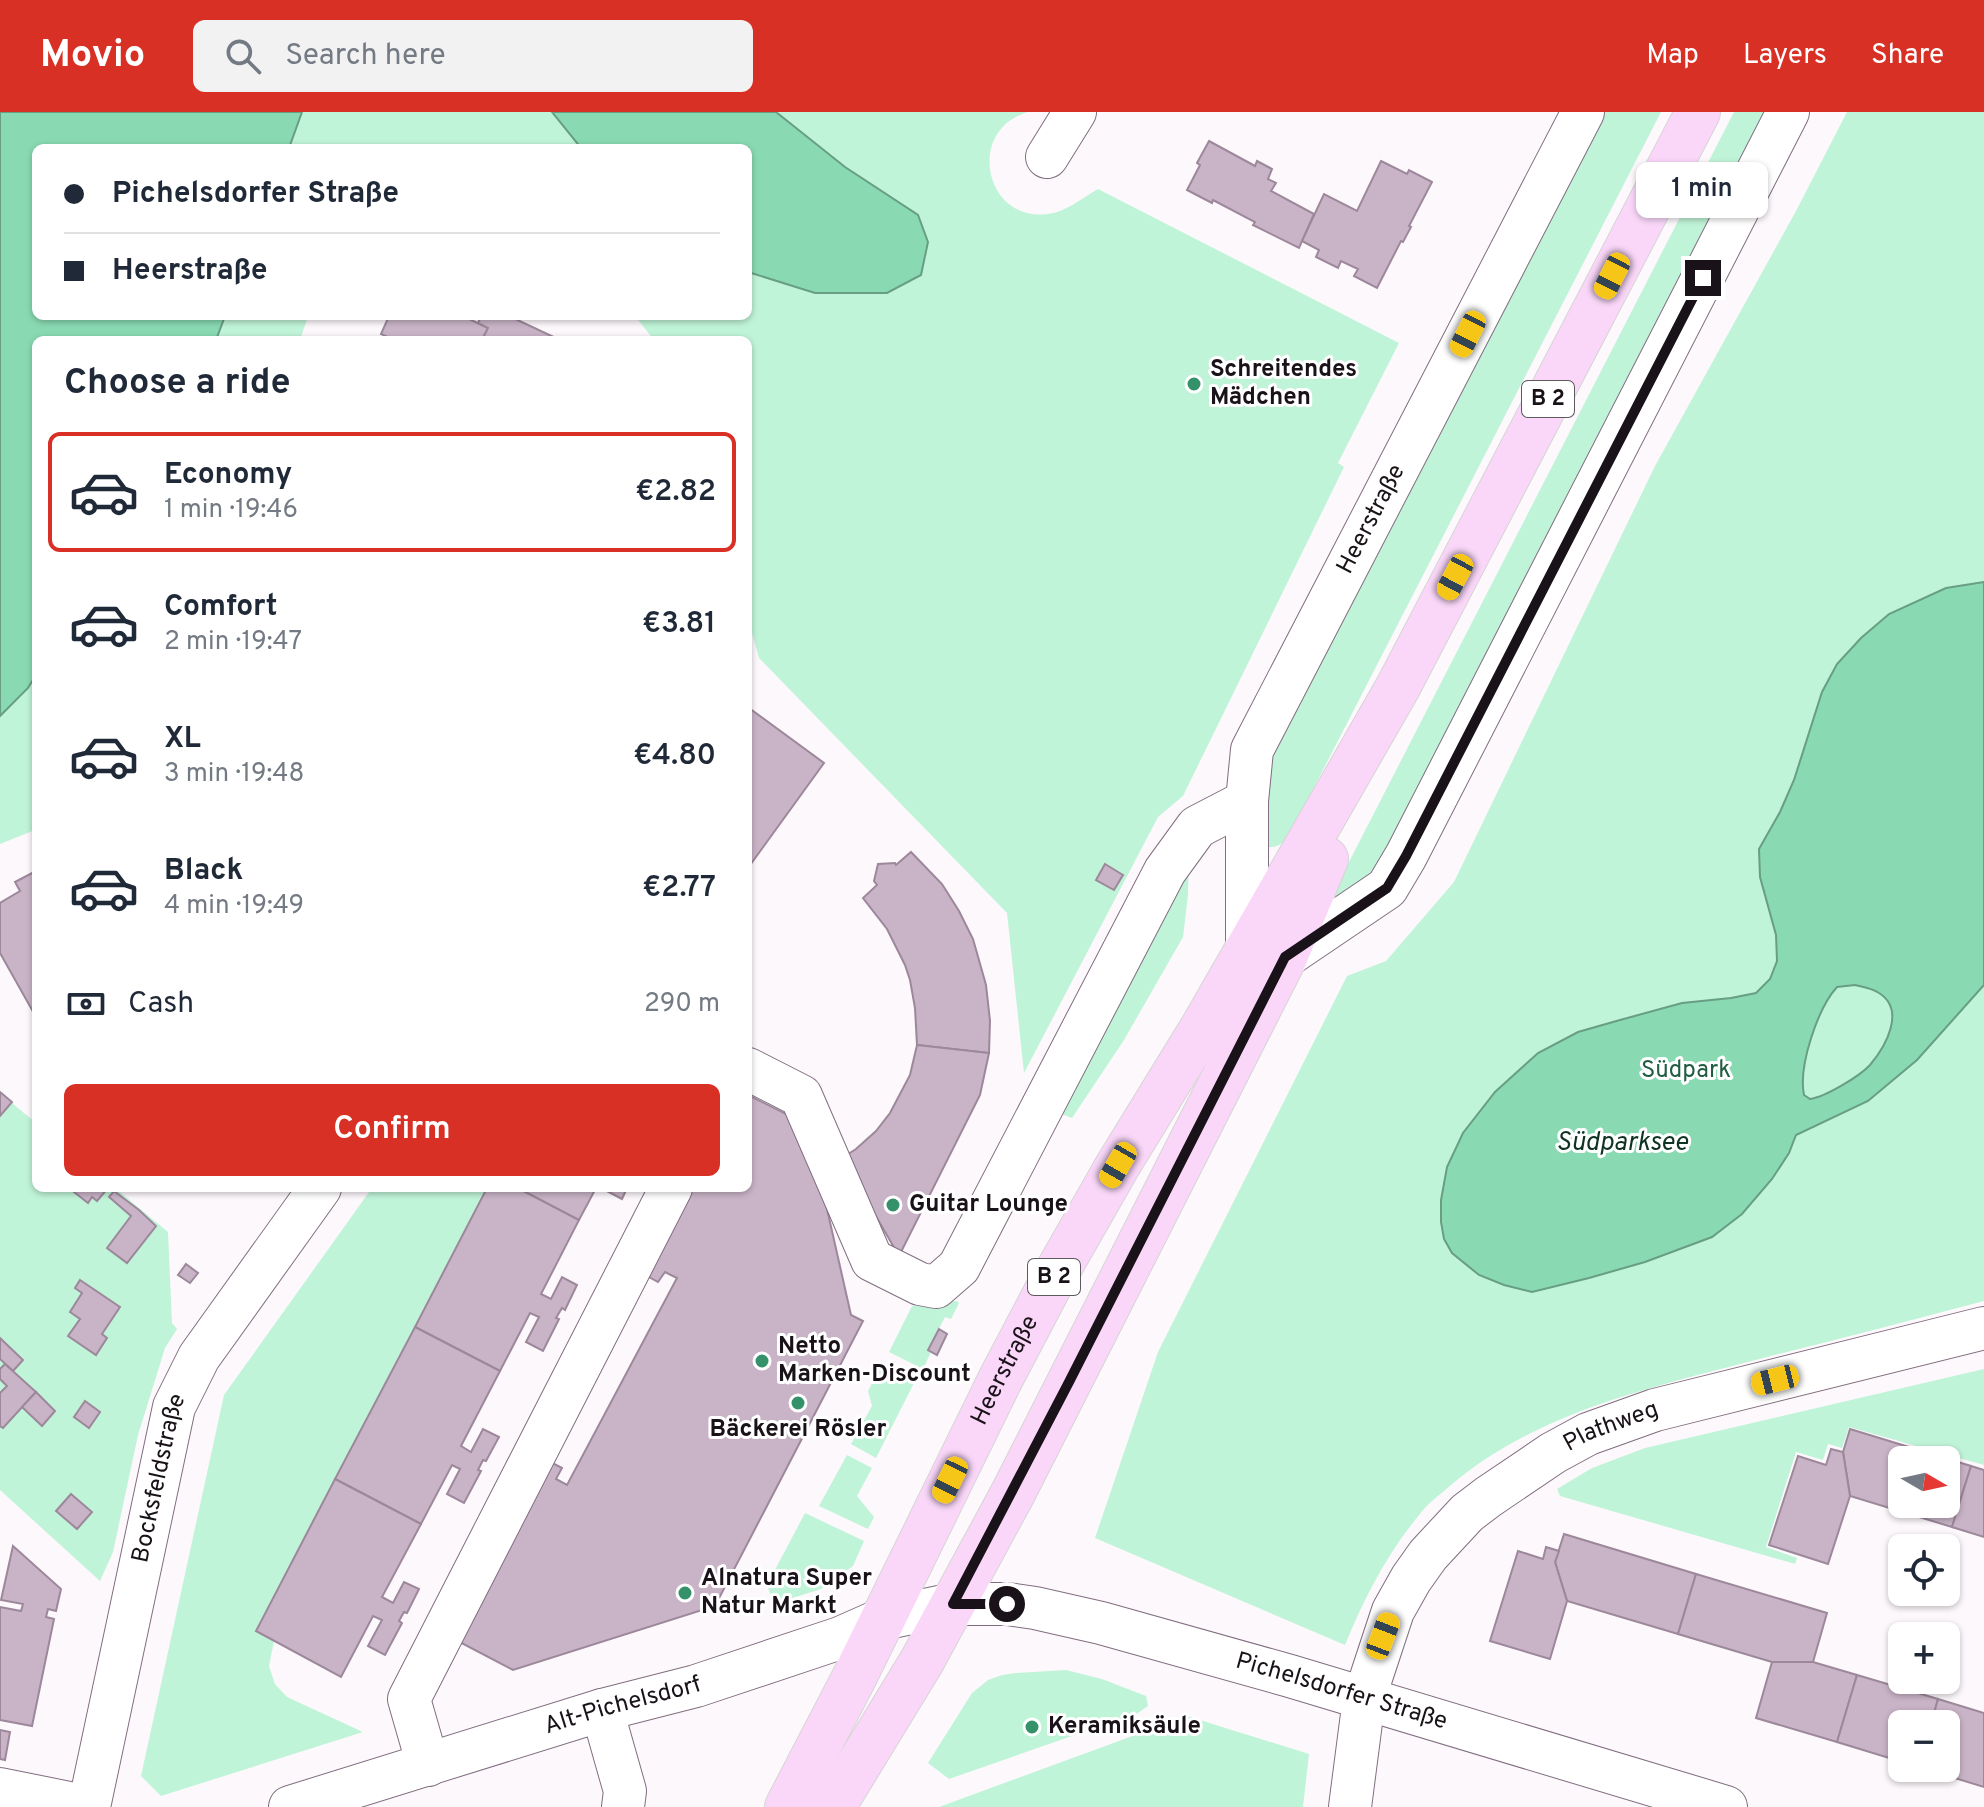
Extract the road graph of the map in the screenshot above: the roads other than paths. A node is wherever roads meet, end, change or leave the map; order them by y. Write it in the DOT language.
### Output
graph roads {
  1 [pos="1075,112"];
  2 [pos="1583,112"];
  3 [pos="1698,112"];
  4 [pos="1788,112"];
  5 [pos="1047,157"];
  6 [pos="1247,801"];
  7 [pos="1266,952"];
  8 [pos="752,1071"];
  9 [pos="317,1192"];
  10 [pos="669,1192"];
  11 [pos="1984,1328"];
  12 [pos="953,1604"];
  13 [pos="883,1619"];
  14 [pos="1364,1699"];
  15 [pos="602,1710"];
  16 [pos="428,1765"];
  17 [pos="0,1789"];
  18 [pos="89,1807"];
  19 [pos="290,1807"];
  20 [pos="623,1807"];
  21 [pos="787,1807"];
  22 [pos="833,1807"];
  23 [pos="1350,1807"];
  24 [pos="1726,1807"];
  1 -- 5 [label="street"];
  2 -- 6 [label="street, Heerstraße"];
  3 -- 7 [label="main road, Heerstraße / B 2"];
  4 -- 7 [label="street, Heerstraße"];
  6 -- 7 [label="street, Heerstraße"];
  6 -- 8 [label="street"];
  7 -- 12 [label="main road, Heerstraße / B 2"];
  7 -- 13 [label="main road, Heerstraße / B 2"];
  9 -- 18 [label="street, Bocksfeldstraße"];
  10 -- 16 [label="street"];
  11 -- 14 [label="street, Plathweg"];
  12 -- 13 [label="street, Alt-Pichelsdorf"];
  12 -- 14 [label="street, Pichelsdorfer Straße"];
  12 -- 22 [label="main road, Heerstraße / B 2"];
  13 -- 15 [label="street, Alt-Pichelsdorf"];
  13 -- 21 [label="main road, Heerstraße / B 2"];
  14 -- 23 [label="street, Plathweg"];
  14 -- 24 [label="street, Pichelsdorfer Straße"];
  15 -- 16 [label="street, Alt-Pichelsdorf"];
  15 -- 20 [label="street"];
  16 -- 19 [label="street, Alt-Pichelsdorf"];
  17 -- 18 [label="street, Bocksfeldstraße"];
}
